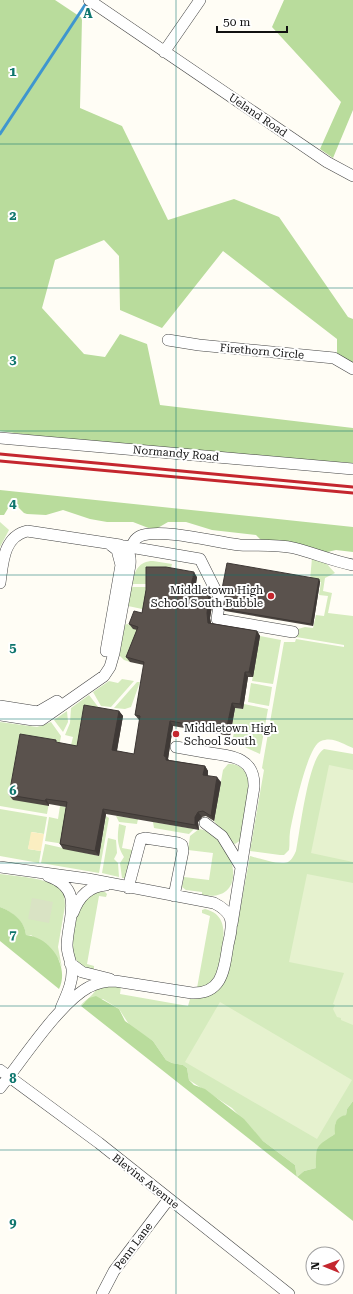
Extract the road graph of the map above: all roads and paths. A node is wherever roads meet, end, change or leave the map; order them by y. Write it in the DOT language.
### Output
graph roads {
  1 [pos="89,0"];
  2 [pos="200,0"];
  3 [pos="164,52"];
  4 [pos="353,176"];
  5 [pos="168,340"];
  6 [pos="353,369"];
  7 [pos="0,438"];
  8 [pos="353,469"];
  9 [pos="108,543"];
  10 [pos="120,545"];
  11 [pos="131,547"];
  12 [pos="353,565"];
  13 [pos="0,583"];
  14 [pos="293,632"];
  15 [pos="0,706"];
  16 [pos="0,716"];
  17 [pos="176,747"];
  18 [pos="204,823"];
  19 [pos="0,867"];
  20 [pos="241,867"];
  21 [pos="38,874"];
  22 [pos="239,882"];
  23 [pos="114,885"];
  24 [pos="128,888"];
  25 [pos="174,896"];
  26 [pos="211,902"];
  27 [pos="72,915"];
  28 [pos="231,928"];
  29 [pos="70,963"];
  30 [pos="122,981"];
  31 [pos="57,1016"];
  32 [pos="0,1070"];
  33 [pos="9,1077"];
  34 [pos="0,1088"];
  35 [pos="168,1200"];
  36 [pos="102,1294"];
  37 [pos="289,1294"];
  1 -- 3 [label="street, Ueland Road"];
  2 -- 3 [label="street"];
  3 -- 4 [label="street, Ueland Road"];
  5 -- 6 [label="street, Firethorn Circle"];
  7 -- 8 [label="street, Normandy Road"];
  9 -- 10 [label="street"];
  9 -- 13 [label="street"];
  9 -- 15 [label="street"];
  10 -- 11 [label="street"];
  10 -- 16 [label="street"];
  11 -- 12 [label="street"];
  11 -- 14 [label="street"];
  17 -- 20 [label="street"];
  18 -- 20 [label="street"];
  19 -- 21 [label="street"];
  20 -- 22 [label="street"];
  21 -- 23 [label="street"];
  21 -- 27 [label="street"];
  22 -- 26 [label="street"];
  22 -- 28 [label="street"];
  23 -- 24 [label="street"];
  23 -- 27 [label="street"];
  24 -- 25 [label="street"];
  24 -- 25 [label="street"];
  25 -- 26 [label="street"];
  26 -- 28 [label="street"];
  27 -- 29 [label="street"];
  28 -- 30 [label="street"];
  29 -- 30 [label="street"];
  29 -- 31 [label="street"];
  30 -- 31 [label="street"];
  31 -- 33 [label="street"];
  32 -- 33 [label="street, Blevins Avenue"];
  33 -- 34 [label="street"];
  33 -- 35 [label="street, Blevins Avenue"];
  35 -- 36 [label="street, Penn Lane"];
  35 -- 37 [label="street, Blevins Avenue"];
}
